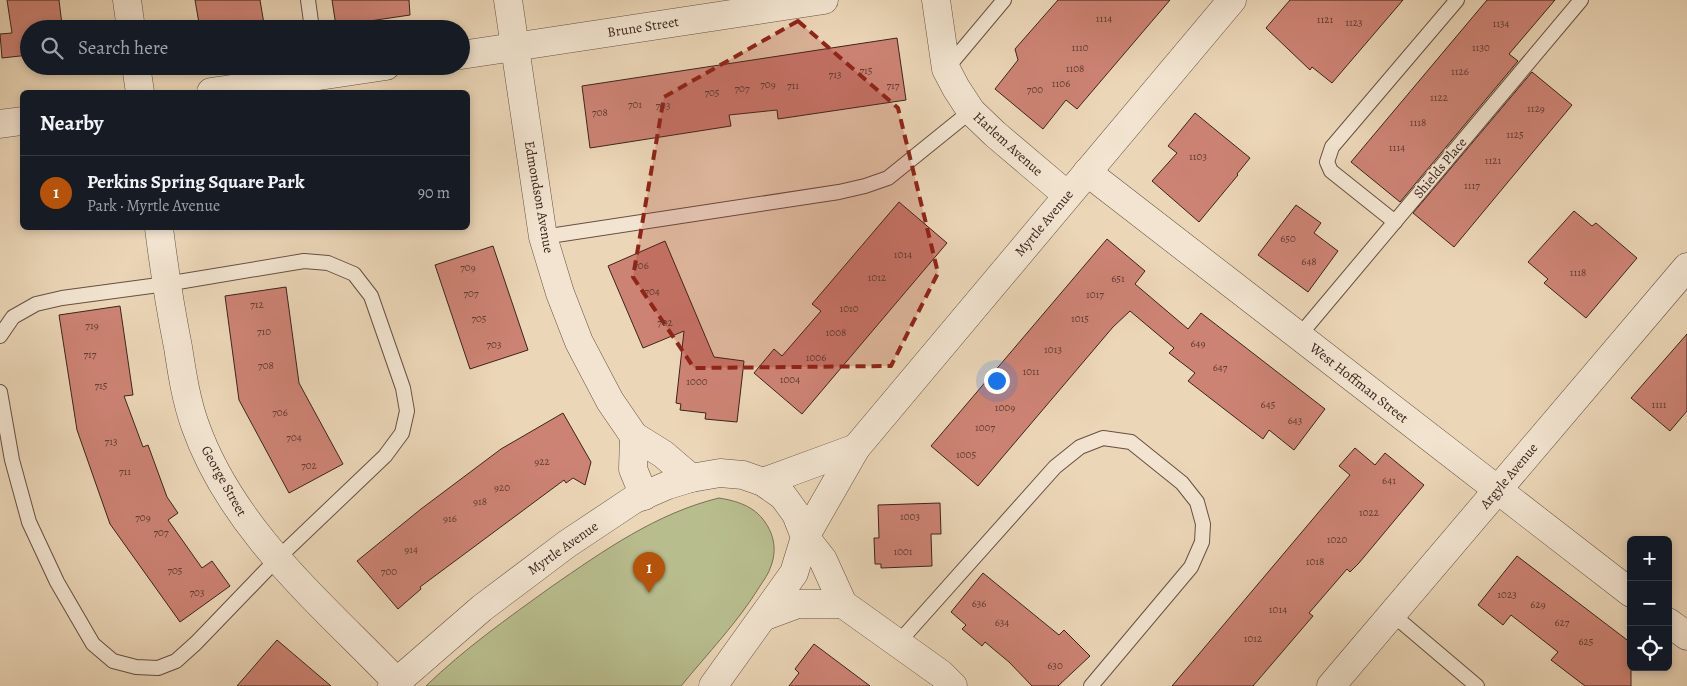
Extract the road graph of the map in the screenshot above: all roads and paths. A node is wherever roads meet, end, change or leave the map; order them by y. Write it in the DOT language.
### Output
graph roads {
  1 [pos="127,0"];
  2 [pos="308,0"];
  3 [pos="508,0"];
  4 [pos="824,0"];
  5 [pos="936,0"];
  6 [pos="1004,0"];
  7 [pos="1232,0"];
  8 [pos="1457,0"];
  9 [pos="1582,0"];
  10 [pos="708,9"];
  11 [pos="130,20"];
  12 [pos="311,20"];
  13 [pos="515,47"];
  14 [pos="470,54"];
  15 [pos="946,68"];
  16 [pos="137,75"];
  17 [pos="298,75"];
  18 [pos="140,90"];
  19 [pos="221,90"];
  20 [pos="971,111"];
  21 [pos="20,121"];
  22 [pos="0,124"];
  23 [pos="1087,172"];
  24 [pos="1067,195"];
  25 [pos="1395,222"];
  26 [pos="159,230"];
  27 [pos="543,237"];
  28 [pos="1687,267"];
  29 [pos="166,284"];
  30 [pos="0,336"];
  31 [pos="1299,336"];
  32 [pos="0,392"];
  33 [pos="634,436"];
  34 [pos="856,448"];
  35 [pos="691,478"];
  36 [pos="763,482"];
  37 [pos="1498,490"];
  38 [pos="644,496"];
  39 [pos="804,537"];
  40 [pos="277,559"];
  41 [pos="1627,590"];
  42 [pos="843,604"];
  43 [pos="1392,614"];
  44 [pos="763,617"];
  45 [pos="1672,625"];
  46 [pos="1687,636"];
  47 [pos="898,643"];
  48 [pos="394,684"];
  49 [pos="713,686"];
  50 [pos="952,686"];
  51 [pos="1091,686"];
  52 [pos="1331,686"];
  53 [pos="1477,686"];
  1 -- 11 [label="street"];
  2 -- 12 [label="lane"];
  3 -- 13 [label="street, Edmondson Avenue"];
  4 -- 10 [label="street, Brune Street"];
  5 -- 15 [label="street, Harlem Avenue"];
  6 -- 15 [label="lane"];
  7 -- 23 [label="street, Myrtle Avenue"];
  8 -- 25 [label="lane"];
  9 -- 25 [label="lane, Shields Place"];
  10 -- 13 [label="street, Brune Street"];
  13 -- 14 [label="street, Brune Street"];
  13 -- 27 [label="street, Edmondson Avenue"];
  15 -- 20 [label="street, Harlem Avenue"];
  16 -- 18 [label="street"];
  17 -- 19 [label="street"];
  20 -- 24 [label="street, Harlem Avenue"];
  20 -- 27 [label="lane"];
  21 -- 22 [label="street"];
  23 -- 24 [label="street, Myrtle Avenue"];
  23 -- 31 [label="street, West Hoffman Street"];
  24 -- 34 [label="street, Myrtle Avenue"];
  25 -- 31 [label="lane, Shields Place"];
  26 -- 29 [label="street, George Street"];
  27 -- 33 [label="street, Edmondson Avenue"];
  28 -- 37 [label="street, Argyle Avenue"];
  29 -- 30 [label="lane"];
  29 -- 40 [label="street, George Street"];
  29 -- 40 [label="lane"];
  31 -- 37 [label="street, West Hoffman Street"];
  32 -- 40 [label="lane"];
  33 -- 35 [label="street"];
  33 -- 38 [label="street"];
  34 -- 36 [label="street"];
  34 -- 39 [label="street, Myrtle Avenue"];
  35 -- 36 [label="street, Myrtle Avenue"];
  35 -- 38 [label="street, Myrtle Avenue"];
  36 -- 39 [label="street, Myrtle Avenue"];
  37 -- 41 [label="street, West Hoffman Street"];
  37 -- 43 [label="street, Argyle Avenue"];
  38 -- 48 [label="street, Myrtle Avenue"];
  39 -- 42 [label="street"];
  39 -- 44 [label="street, Myrtle Avenue"];
  40 -- 48 [label="street, George Street"];
  42 -- 44 [label="street"];
  42 -- 47 [label="street"];
  43 -- 52 [label="street, Argyle Avenue"];
  43 -- 53 [label="lane"];
  44 -- 49 [label="street, Myrtle Avenue"];
  45 -- 46 [label="street"];
  47 -- 50 [label="street"];
  47 -- 51 [label="lane"];
}
